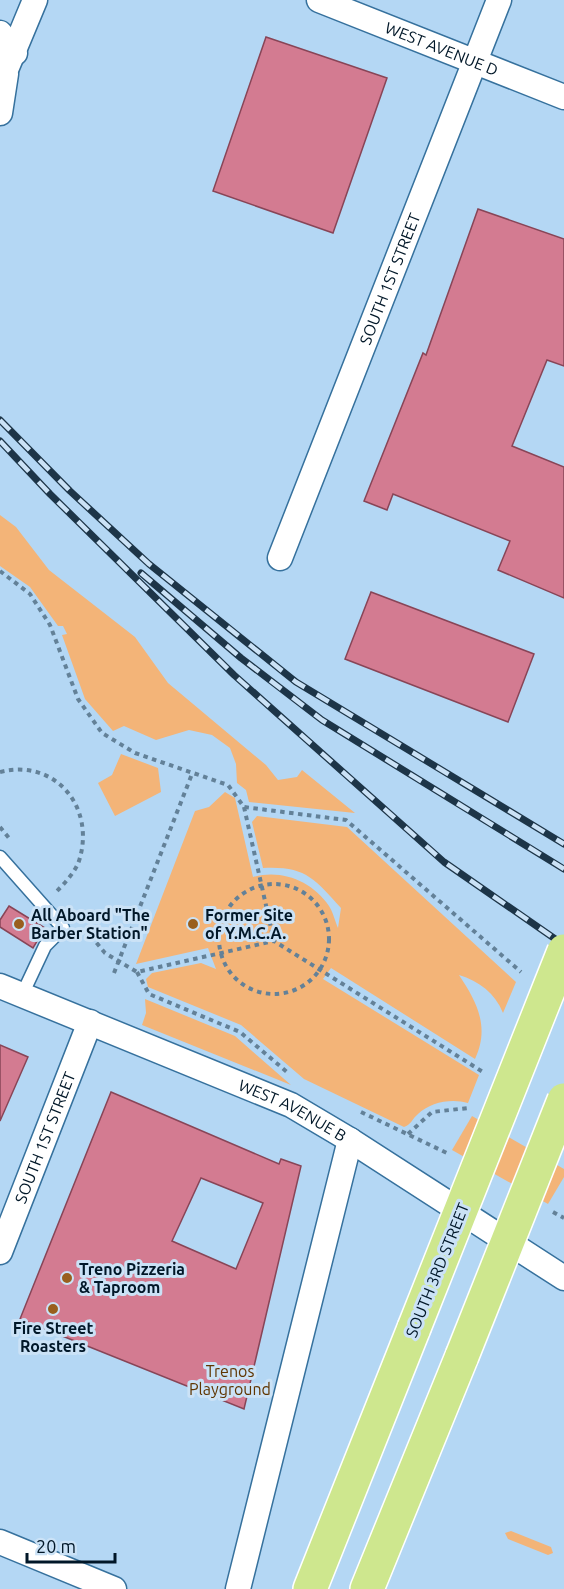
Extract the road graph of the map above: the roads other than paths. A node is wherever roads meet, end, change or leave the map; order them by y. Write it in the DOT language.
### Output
graph roads {
  1 [pos="35,0"];
  2 [pos="319,0"];
  3 [pos="499,0"];
  4 [pos="0,33"];
  5 [pos="475,61"];
  6 [pos="7,70"];
  7 [pos="564,97"];
  8 [pos="0,113"];
  9 [pos="280,558"];
  10 [pos="0,857"];
  11 [pos="564,951"];
  12 [pos="0,986"];
  13 [pos="22,995"];
  14 [pos="90,1022"];
  15 [pos="564,1100"];
  16 [pos="350,1140"];
  17 [pos="6,1220"];
  18 [pos="0,1252"];
  19 [pos="564,1278"];
  20 [pos="0,1542"];
  21 [pos="106,1588"];
  22 [pos="238,1589"];
  23 [pos="310,1589"];
  24 [pos="367,1589"];
  1 -- 6 [label="street"];
  2 -- 5 [label="street, WEST AVENUE D"];
  3 -- 5 [label="street, SOUTH 1ST STREET"];
  4 -- 6 [label="street"];
  5 -- 7 [label="street, WEST AVENUE D"];
  5 -- 9 [label="street, SOUTH 1ST STREET"];
  6 -- 8 [label="street"];
  10 -- 13 [label="lane"];
  11 -- 23 [label="main road, SOUTH 3RD STREET, bridge"];
  12 -- 13 [label="street, WEST AVENUE B"];
  13 -- 14 [label="street, WEST AVENUE B"];
  14 -- 16 [label="street, WEST AVENUE B"];
  14 -- 17 [label="street, SOUTH 1ST STREET"];
  15 -- 24 [label="main road, bridge"];
  16 -- 19 [label="street, WEST AVENUE B"];
  16 -- 22 [label="street"];
  17 -- 18 [label="street, SOUTH 1ST STREET"];
  20 -- 21 [label="street"];
}
